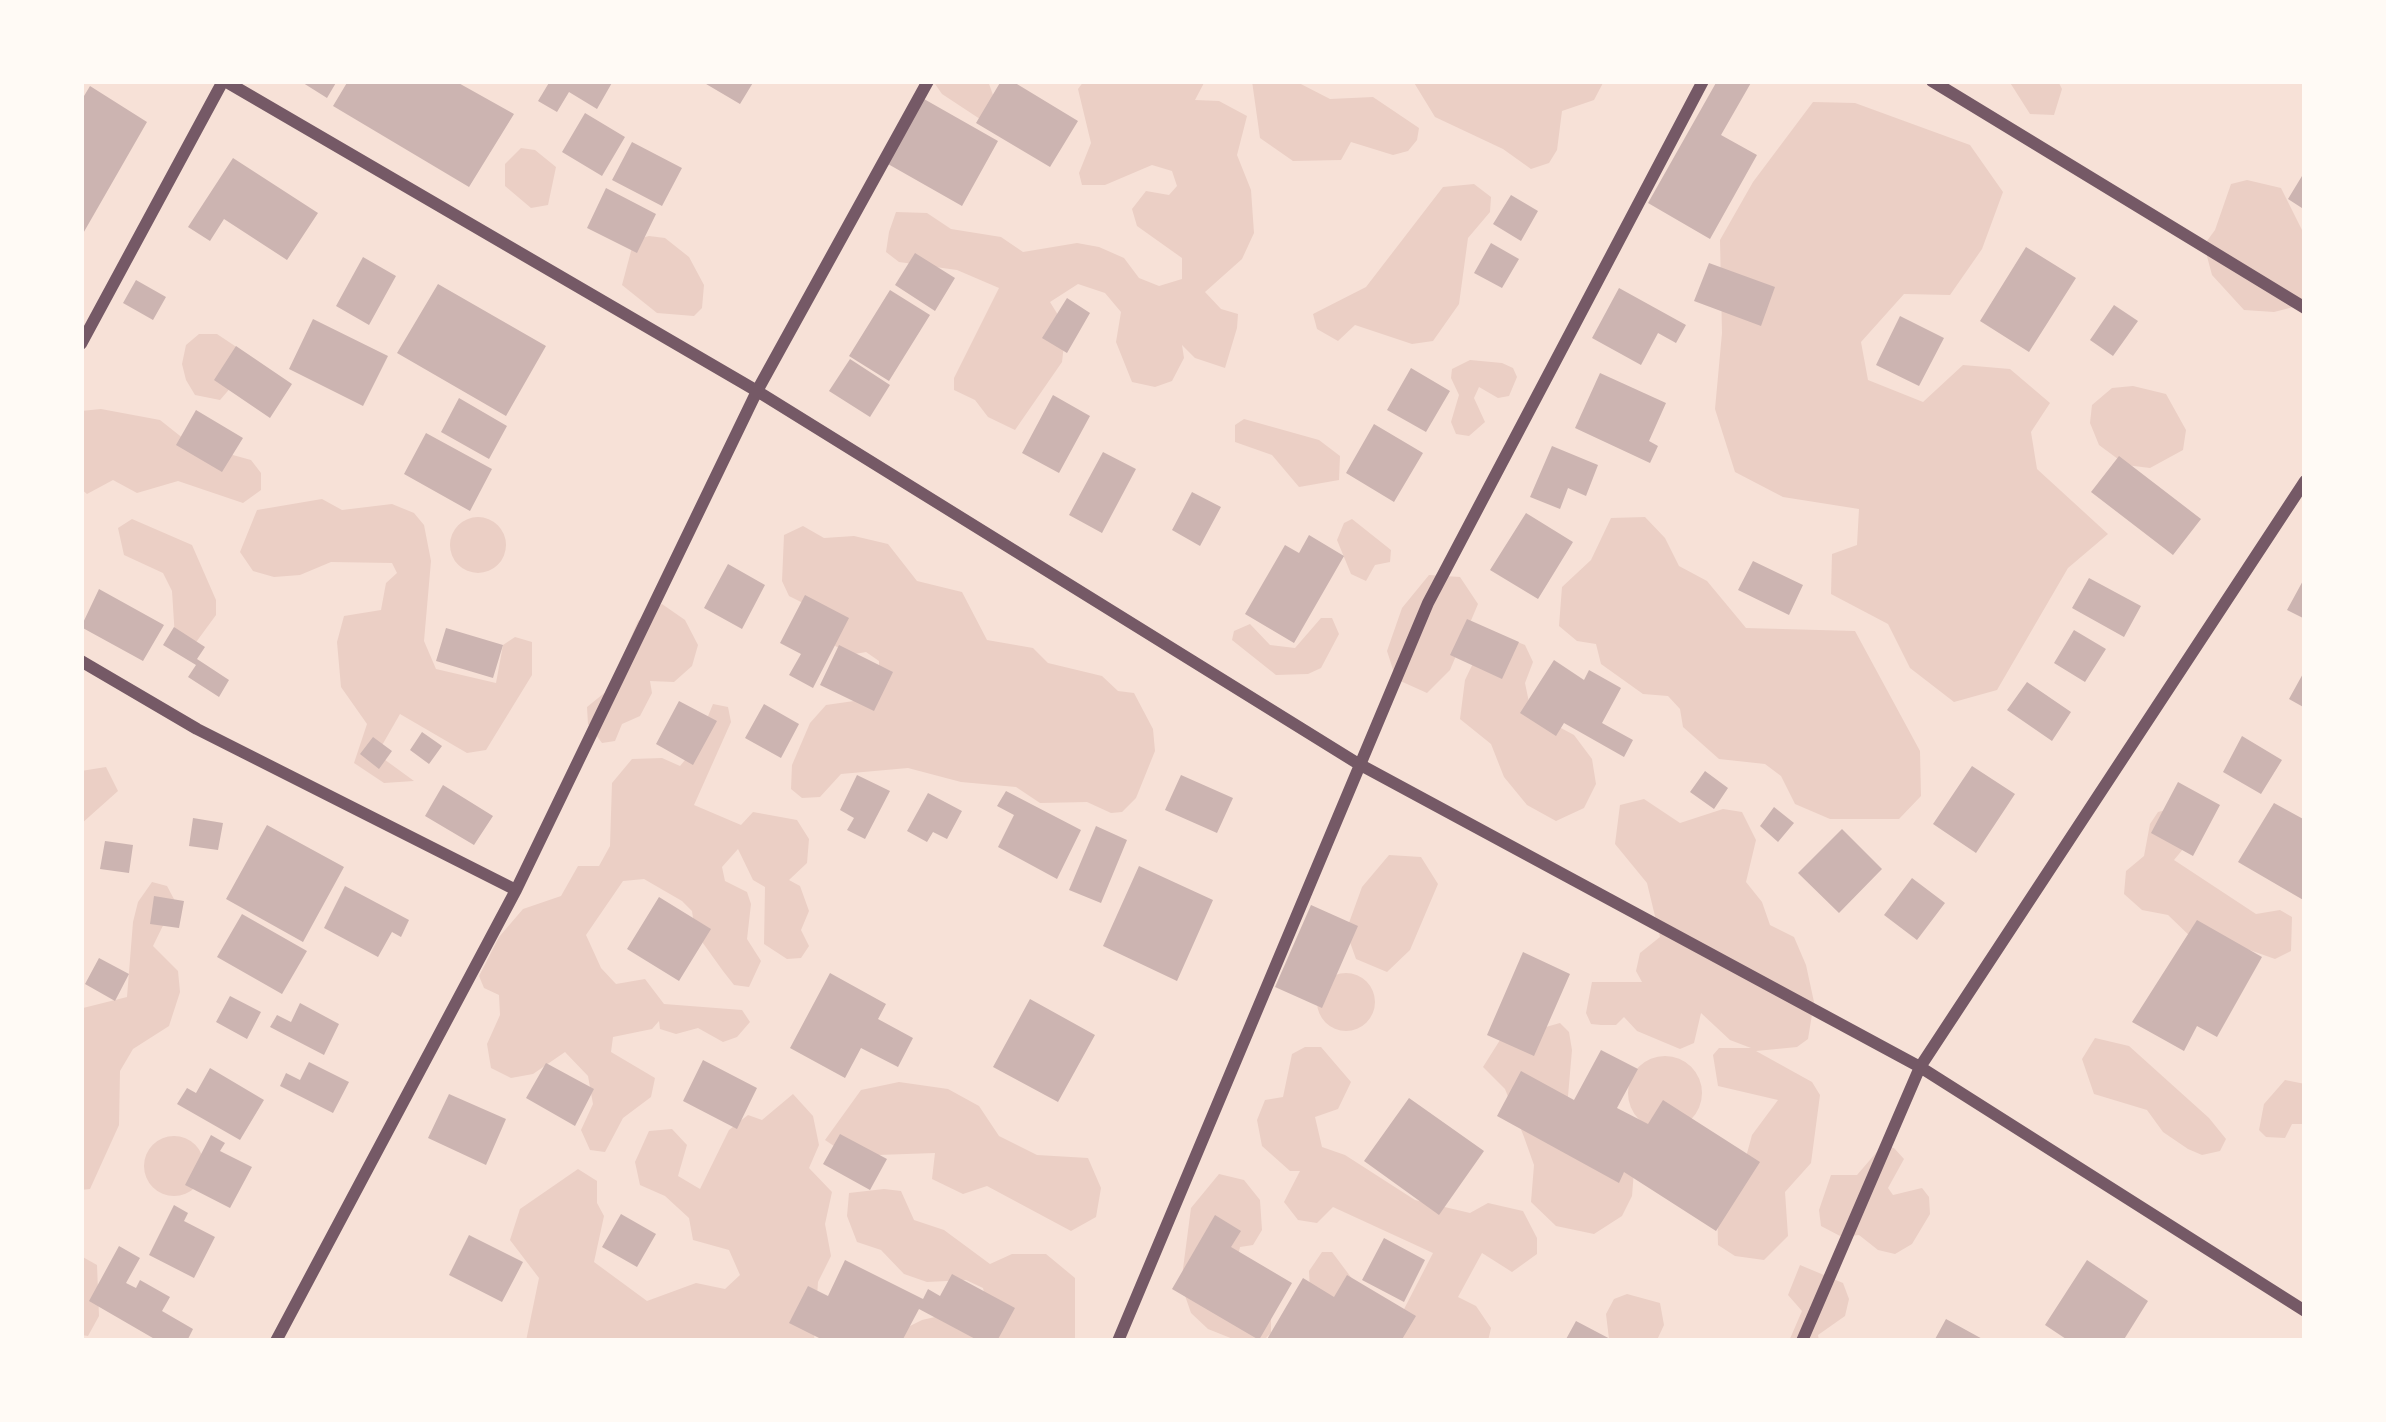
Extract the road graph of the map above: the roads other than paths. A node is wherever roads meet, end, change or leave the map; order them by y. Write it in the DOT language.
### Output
graph roads {
  1 [pos="224,81"];
  2 [pos="928,81"];
  3 [pos="1703,81"];
  4 [pos="1932,81"];
  5 [pos="2305,308"];
  6 [pos="81,344"];
  7 [pos="757,391"];
  8 [pos="2305,481"];
  9 [pos="81,661"];
  10 [pos="1357,763"];
  11 [pos="516,890"];
  12 [pos="1920,1067"];
  13 [pos="2305,1311"];
  14 [pos="276,1341"];
  15 [pos="1118,1341"];
  16 [pos="1802,1341"];
  1 -- 6 [label="street"];
  1 -- 7 [label="street"];
  2 -- 7 [label="street"];
  3 -- 10 [label="street"];
  4 -- 5 [label="street"];
  7 -- 10 [label="street"];
  7 -- 11 [label="street"];
  8 -- 12 [label="street"];
  9 -- 11 [label="street"];
  10 -- 12 [label="street"];
  10 -- 15 [label="street"];
  11 -- 14 [label="street"];
  12 -- 13 [label="street"];
  12 -- 16 [label="street"];
}
